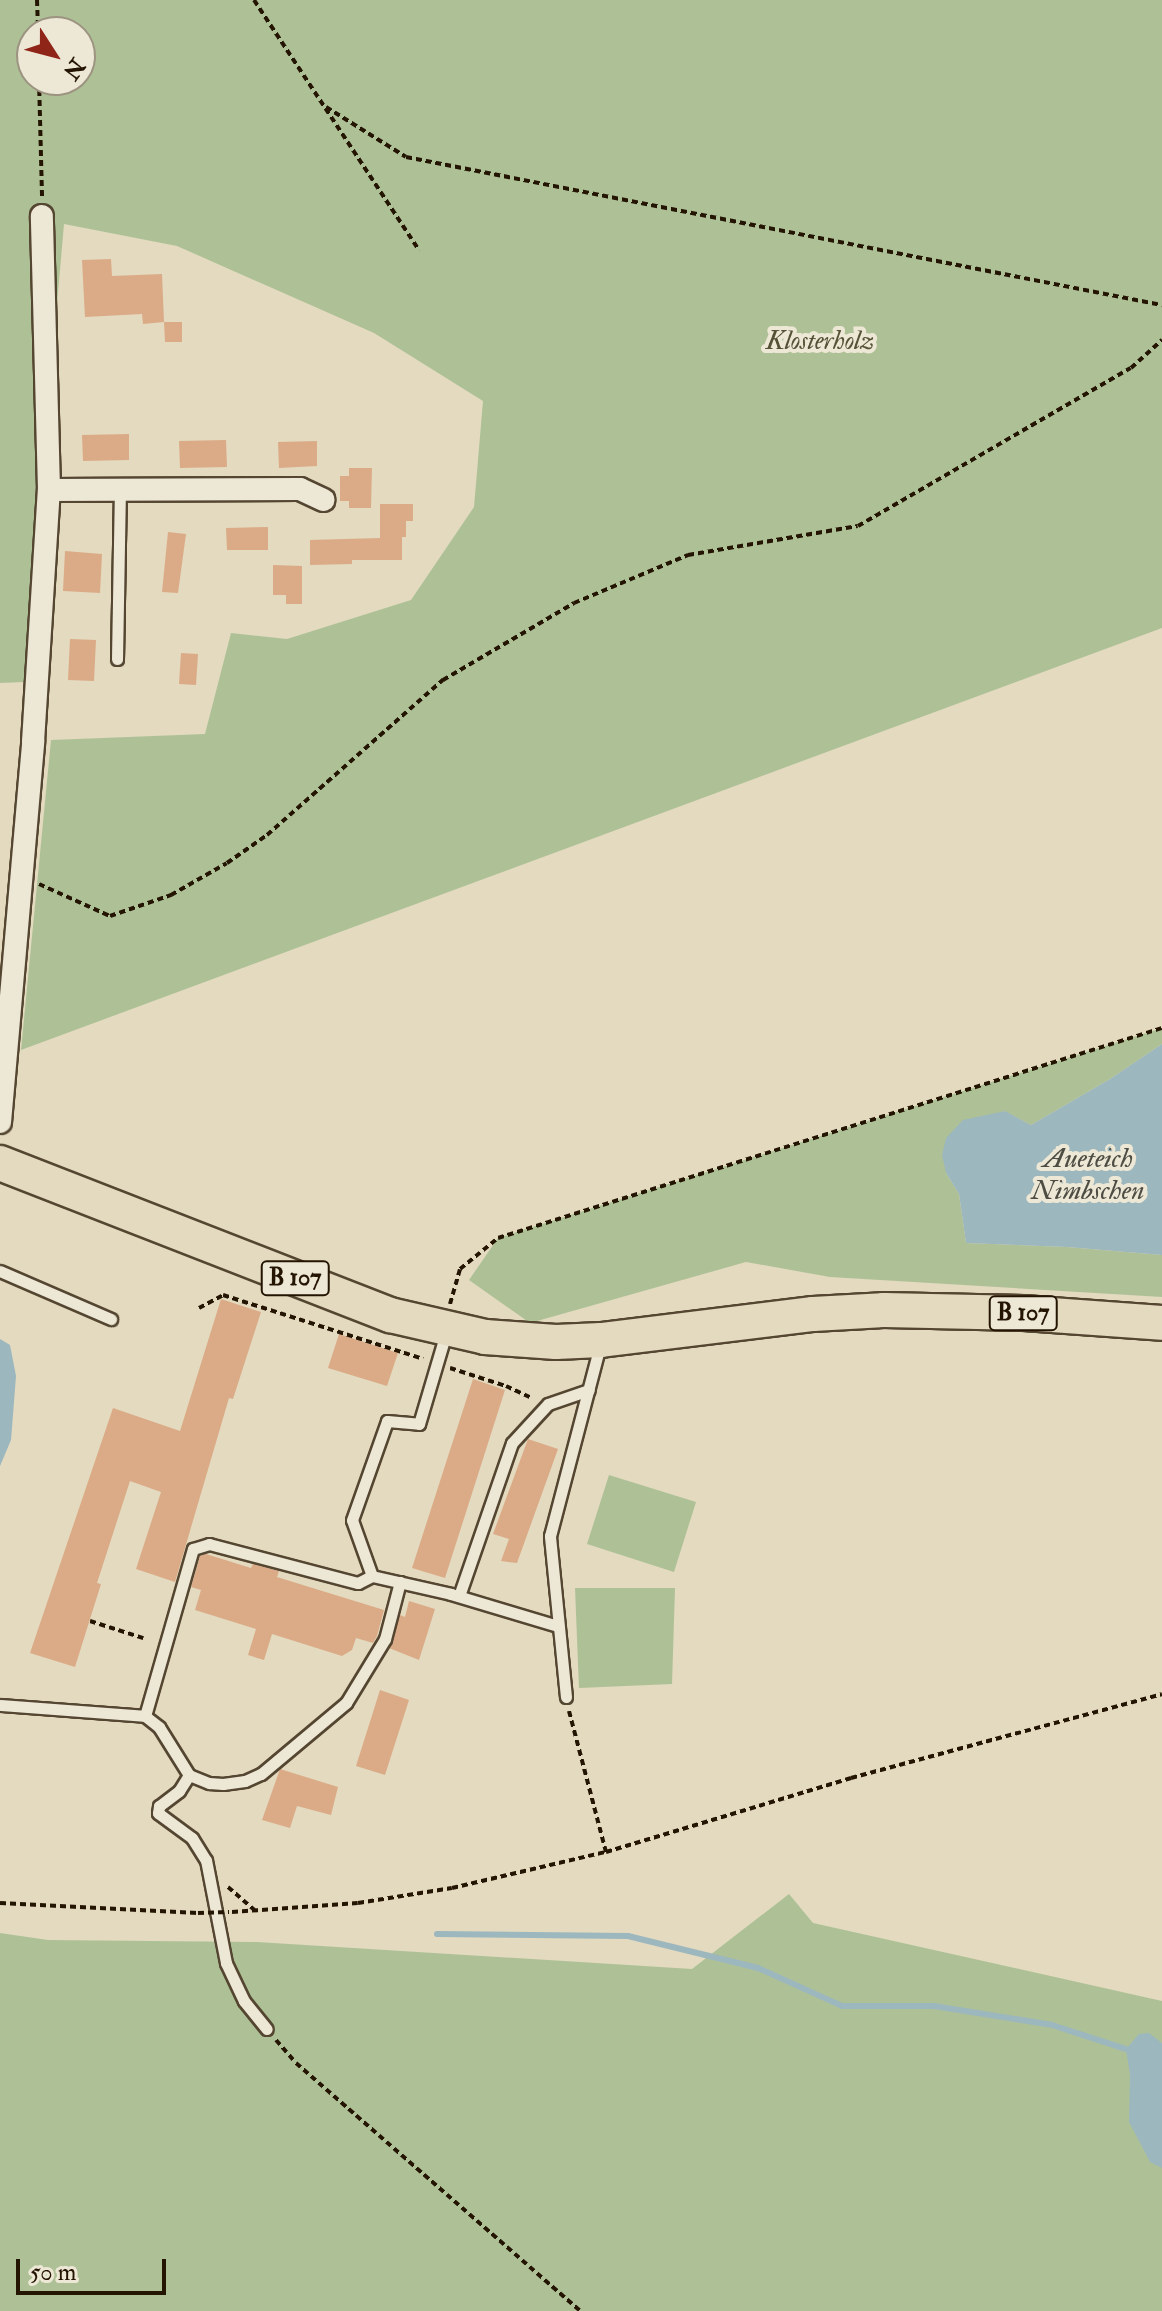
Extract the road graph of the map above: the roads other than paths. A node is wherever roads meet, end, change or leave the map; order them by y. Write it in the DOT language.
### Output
graph roads {
  1 [pos="42,216"];
  2 [pos="120,489"];
  3 [pos="49,490"];
  4 [pos="324,500"];
  5 [pos="117,659"];
  6 [pos="0,1122"];
  7 [pos="0,1163"];
  8 [pos="0,1271"];
  9 [pos="111,1319"];
  10 [pos="1162,1323"];
  11 [pos="446,1330"];
  12 [pos="601,1340"];
  13 [pos="589,1390"];
  14 [pos="372,1576"];
  15 [pos="400,1582"];
  16 [pos="459,1596"];
  17 [pos="558,1626"];
  18 [pos="566,1697"];
  19 [pos="0,1705"];
  20 [pos="145,1716"];
  21 [pos="189,1775"];
  22 [pos="267,2029"];
  1 -- 3 [label="street"];
  2 -- 3 [label="street"];
  2 -- 4 [label="street"];
  2 -- 5 [label="lane"];
  3 -- 6 [label="street"];
  7 -- 11 [label="main road, B 107"];
  8 -- 9 [label="lane"];
  10 -- 12 [label="main road, B 107"];
  11 -- 12 [label="main road, B 107"];
  11 -- 14 [label="lane"];
  12 -- 13 [label="lane"];
  13 -- 16 [label="lane"];
  13 -- 17 [label="lane"];
  14 -- 15 [label="lane"];
  14 -- 20 [label="lane"];
  15 -- 16 [label="lane"];
  15 -- 21 [label="lane"];
  16 -- 17 [label="lane"];
  17 -- 18 [label="lane"];
  19 -- 20 [label="lane"];
  20 -- 21 [label="lane"];
  21 -- 22 [label="lane"];
}
